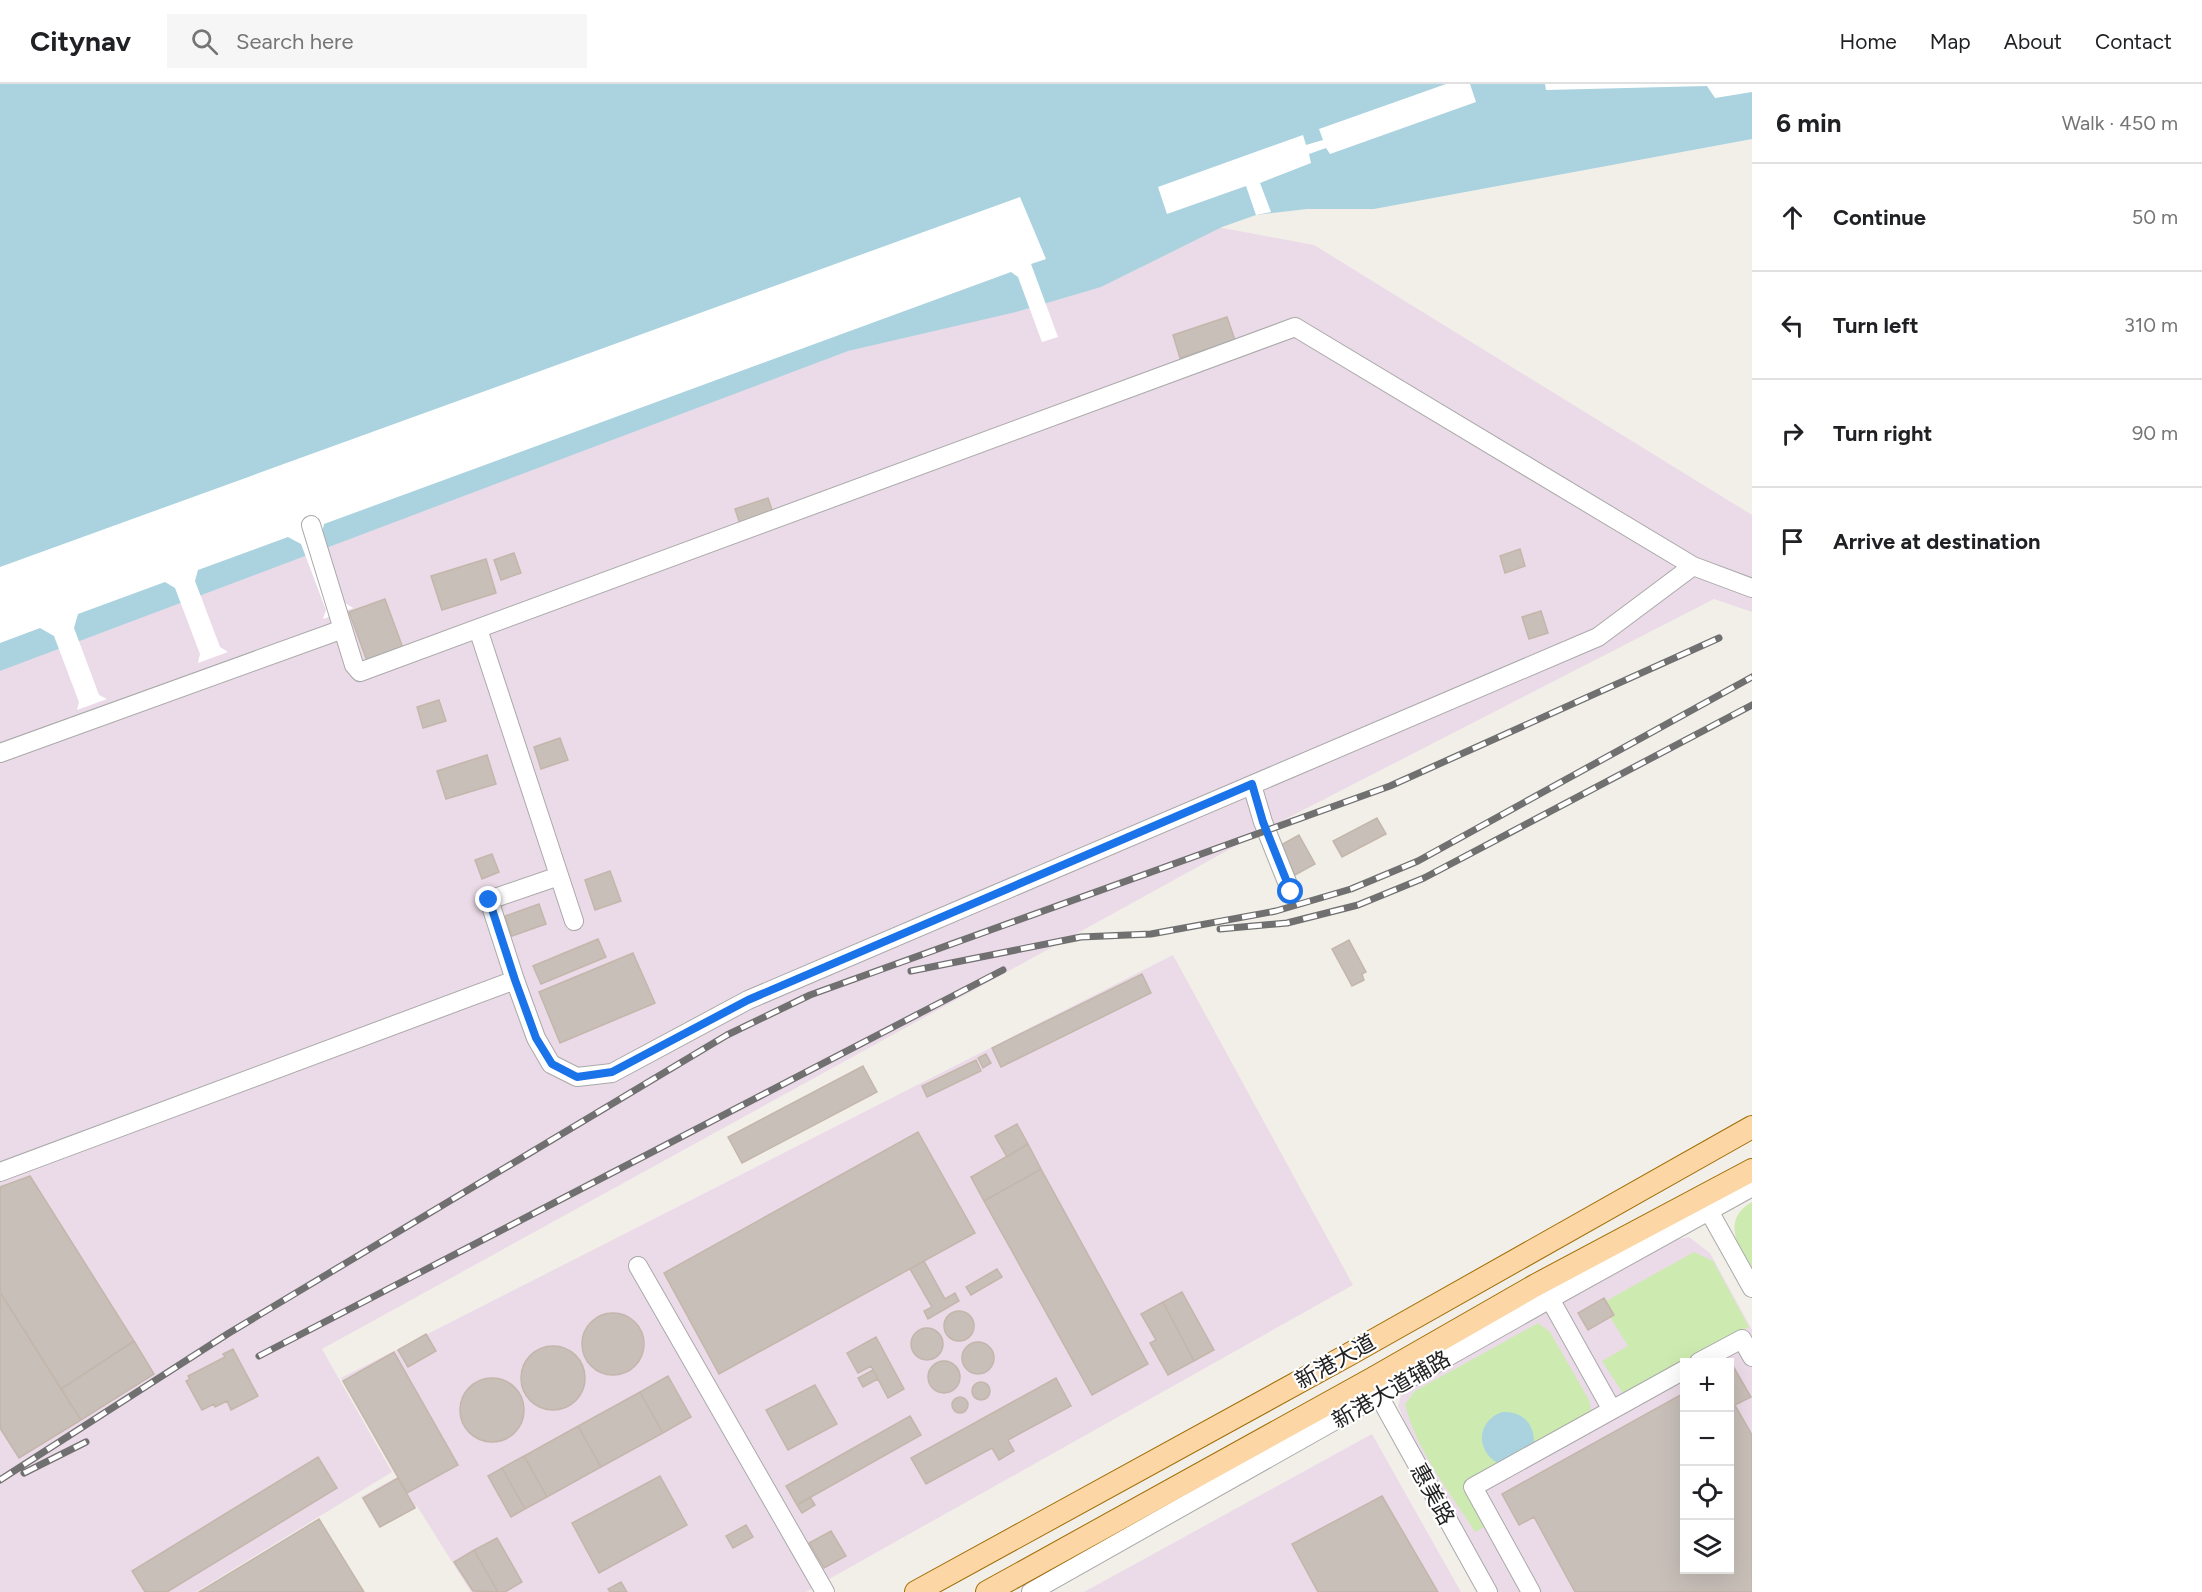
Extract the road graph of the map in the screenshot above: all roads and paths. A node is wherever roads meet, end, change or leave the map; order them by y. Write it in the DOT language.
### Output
graph roads {
  1 [pos="310,525"];
  2 [pos="1693,566"];
  3 [pos="1752,588"];
  4 [pos="343,629"];
  5 [pos="478,629"];
  6 [pos="0,753"];
  7 [pos="1252,784"];
  8 [pos="559,876"];
  9 [pos="1291,892"];
  10 [pos="574,921"];
  11 [pos="515,980"];
  12 [pos="1752,1127"];
  13 [pos="1752,1170"];
  14 [pos="0,1172"];
  15 [pos="1752,1187"];
  16 [pos="1709,1211"];
  17 [pos="638,1266"];
  18 [pos="1752,1288"];
  19 [pos="1550,1299"];
  20 [pos="1752,1357"];
  21 [pos="1706,1358"];
  22 [pos="1680,1372"];
  23 [pos="1379,1396"];
  24 [pos="1612,1410"];
  25 [pos="1051,1587"];
  26 [pos="825,1592"];
  27 [pos="916,1592"];
  28 [pos="987,1592"];
  29 [pos="1031,1592"];
  30 [pos="1488,1592"];
  31 [pos="1531,1592"];
  1 -- 4 [label="street"];
  2 -- 3 [label="street"];
  2 -- 5 [label="street"];
  2 -- 7 [label="street"];
  4 -- 5 [label="street"];
  4 -- 6 [label="street"];
  5 -- 8 [label="street"];
  7 -- 9 [label="street"];
  7 -- 11 [label="street"];
  8 -- 10 [label="street"];
  8 -- 11 [label="street"];
  11 -- 14 [label="street"];
  12 -- 27 [label="main road, 新港大道"];
  13 -- 28 [label="main road, 新港大道"];
  15 -- 16 [label="street, 新港大道辅路"];
  16 -- 18 [label="street"];
  16 -- 19 [label="street, 新港大道辅路"];
  17 -- 26 [label="street"];
  19 -- 23 [label="street, 新港大道辅路"];
  19 -- 24 [label="street"];
  20 -- 21 [label="street"];
  22 -- 24 [label="street"];
  23 -- 25 [label="street, 新港大道辅路"];
  23 -- 30 [label="street, 惠美路"];
  24 -- 31 [label="street"];
  25 -- 29 [label="street, 新港大道辅路"];
}
